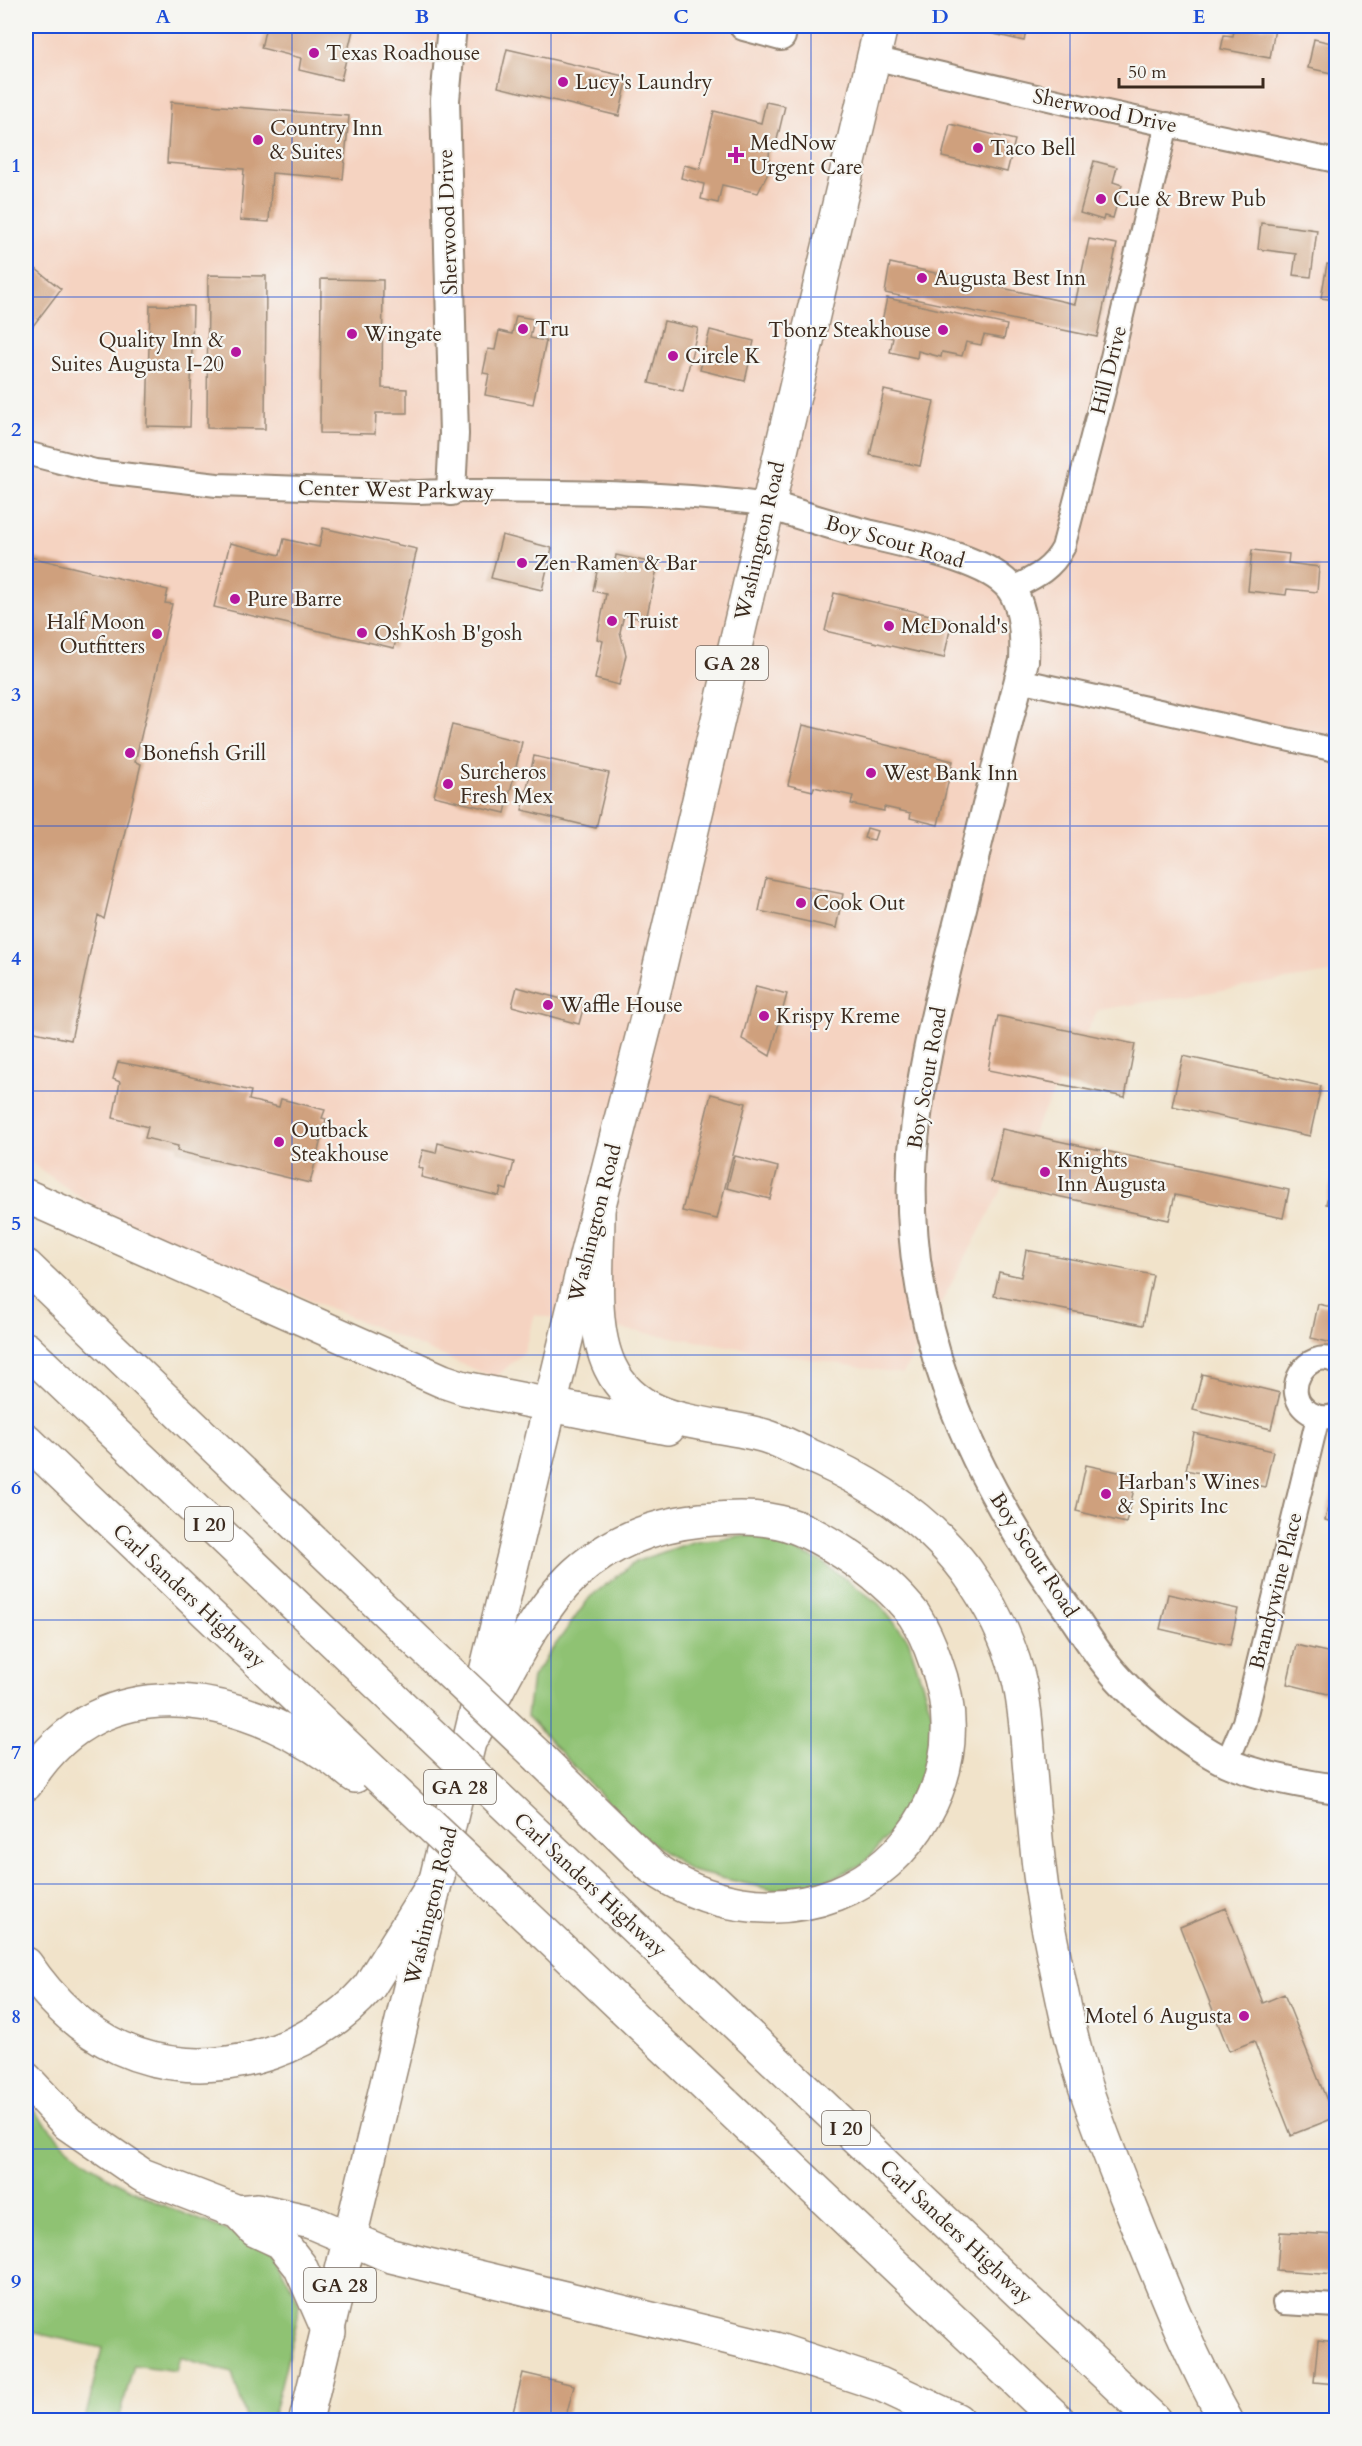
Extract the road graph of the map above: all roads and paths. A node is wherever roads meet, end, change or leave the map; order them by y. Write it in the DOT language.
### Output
graph roads {
  1 [pos="452,26"];
  2 [pos="744,26"];
  3 [pos="881,26"];
  4 [pos="781,36"];
  5 [pos="873,58"];
  6 [pos="1167,124"];
  7 [pos="1336,161"];
  8 [pos="26,453"];
  9 [pos="451,490"];
  10 [pos="769,505"];
  11 [pos="1011,589"];
  12 [pos="1019,680"];
  13 [pos="1336,750"];
  14 [pos="26,1196"];
  15 [pos="598,1212"];
  16 [pos="26,1266"];
  17 [pos="26,1349"];
  18 [pos="1336,1362"];
  19 [pos="551,1405"];
  20 [pos="1327,1416"];
  21 [pos="26,1440"];
  22 [pos="847,1471"];
  23 [pos="472,1737"];
  24 [pos="1227,1762"];
  25 [pos="373,1781"];
  26 [pos="26,1784"];
  27 [pos="1336,1789"];
  28 [pos="438,1877"];
  29 [pos="26,1964"];
  30 [pos="26,2079"];
  31 [pos="238,2212"];
  32 [pos="351,2238"];
  33 [pos="1284,2303"];
  34 [pos="1336,2306"];
  35 [pos="329,2332"];
  36 [pos="306,2421"];
  37 [pos="957,2421"];
  38 [pos="1058,2421"];
  39 [pos="1154,2421"];
  40 [pos="1226,2421"];
  1 -- 9 [label="street, Sherwood Drive"];
  2 -- 4 [label="street"];
  3 -- 5 [label="main road, Washington Road / GA 28"];
  5 -- 6 [label="street, Sherwood Drive"];
  5 -- 10 [label="main road, Washington Road / GA 28"];
  6 -- 7 [label="street, Sherwood Drive"];
  6 -- 11 [label="street, Hill Drive"];
  8 -- 9 [label="street, Center West Parkway"];
  9 -- 10 [label="street, Center West Parkway"];
  10 -- 11 [label="street, Boy Scout Road"];
  10 -- 15 [label="main road, Washington Road / GA 28"];
  11 -- 12 [label="street, Boy Scout Road"];
  12 -- 13 [label="street"];
  12 -- 24 [label="street, Boy Scout Road"];
  14 -- 19 [label="main road"];
  15 -- 19 [label="main road, Washington Road / GA 28"];
  15 -- 22 [label="main road"];
  16 -- 23 [label="main road, bridge"];
  17 -- 39 [label="main road, Carl Sanders Highway / I 20, bridge"];
  18 -- 20 [label="street, Brandywine Place"];
  19 -- 22 [label="main road"];
  19 -- 23 [label="main road, Washington Road / GA 28"];
  20 -- 24 [label="street, Brandywine Place"];
  21 -- 25 [label="main road, Carl Sanders Highway"];
  22 -- 40 [label="main road"];
  23 -- 28 [label="main road, Washington Road / GA 28"];
  24 -- 27 [label="street, Boy Scout Road"];
  25 -- 26 [label="main road"];
  25 -- 38 [label="main road, Carl Sanders Highway, bridge"];
  28 -- 29 [label="main road"];
  28 -- 32 [label="main road, Washington Road / GA 28"];
  30 -- 31 [label="main road"];
  31 -- 32 [label="main road"];
  31 -- 35 [label="main road"];
  32 -- 35 [label="main road, Washington Road / GA 28"];
  32 -- 37 [label="main road"];
  33 -- 34 [label="street"];
  35 -- 36 [label="main road, Washington Road / GA 28"];
}
